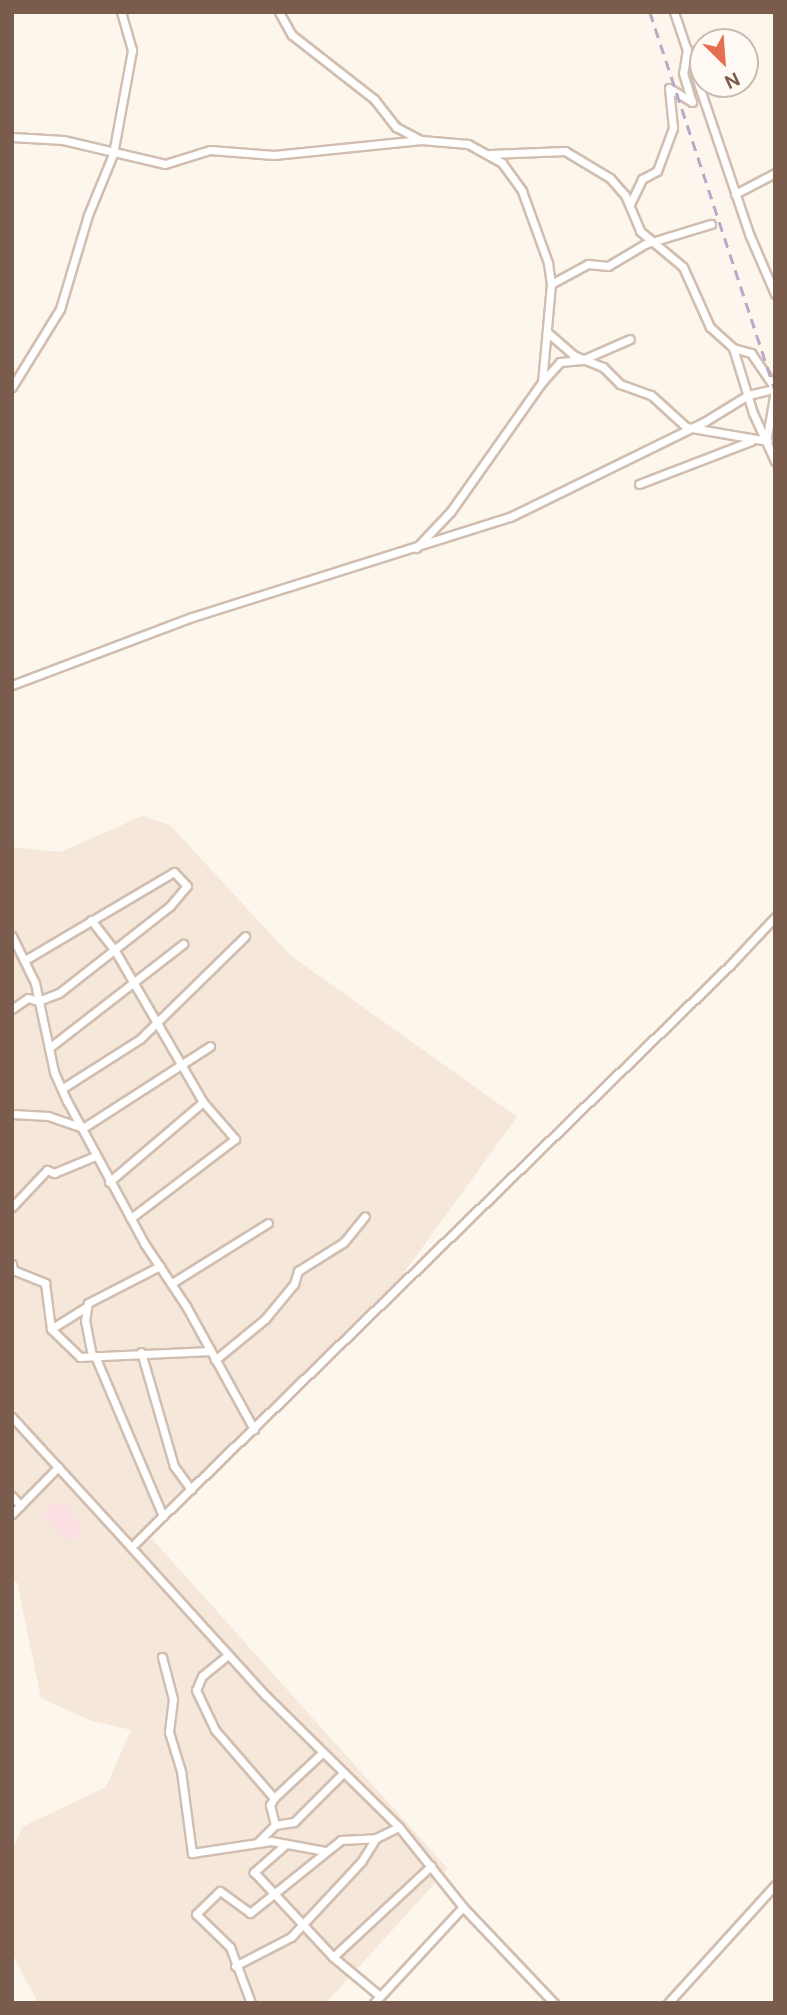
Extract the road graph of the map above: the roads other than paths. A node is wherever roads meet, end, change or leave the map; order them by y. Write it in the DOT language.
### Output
graph roads {
  1 [pos="279,12"];
  2 [pos="674,12"];
  3 [pos="124,15"];
  4 [pos="687,48"];
  5 [pos="689,54"];
  6 [pos="693,98"];
  7 [pos="704,98"];
  8 [pos="692,102"];
  9 [pos="12,137"];
  10 [pos="421,140"];
  11 [pos="113,154"];
  12 [pos="489,154"];
  13 [pos="775,173"];
  14 [pos="735,194"];
  15 [pos="630,204"];
  16 [pos="711,224"];
  17 [pos="656,242"];
  18 [pos="551,284"];
  19 [pos="774,291"];
  20 [pos="547,332"];
  21 [pos="630,339"];
  22 [pos="733,348"];
  23 [pos="582,360"];
  24 [pos="542,382"];
  25 [pos="12,387"];
  26 [pos="774,389"];
  27 [pos="748,395"];
  28 [pos="686,427"];
  29 [pos="751,441"];
  30 [pos="768,441"];
  31 [pos="775,461"];
  32 [pos="639,484"];
  33 [pos="416,548"];
  34 [pos="12,685"];
  35 [pos="775,917"];
  36 [pos="91,920"];
  37 [pos="12,936"];
  38 [pos="245,936"];
  39 [pos="183,944"];
  40 [pos="114,949"];
  41 [pos="25,960"];
  42 [pos="134,984"];
  43 [pos="38,1001"];
  44 [pos="12,1009"];
  45 [pos="156,1022"];
  46 [pos="210,1046"];
  47 [pos="49,1048"];
  48 [pos="179,1064"];
  49 [pos="63,1088"];
  50 [pos="203,1102"];
  51 [pos="12,1114"];
  52 [pos="83,1128"];
  53 [pos="95,1156"];
  54 [pos="109,1182"];
  55 [pos="12,1207"];
  56 [pos="365,1216"];
  57 [pos="131,1218"];
  58 [pos="268,1223"];
  59 [pos="12,1264"];
  60 [pos="160,1266"];
  61 [pos="172,1283"];
  62 [pos="85,1308"];
  63 [pos="51,1329"];
  64 [pos="211,1351"];
  65 [pos="141,1352"];
  66 [pos="93,1356"];
  67 [pos="215,1360"];
  68 [pos="12,1417"];
  69 [pos="254,1429"];
  70 [pos="58,1467"];
  71 [pos="191,1489"];
  72 [pos="12,1496"];
  73 [pos="21,1506"];
  74 [pos="12,1514"];
  75 [pos="163,1516"];
  76 [pos="131,1547"];
  77 [pos="229,1655"];
  78 [pos="162,1657"];
  79 [pos="323,1752"];
  80 [pos="343,1773"];
  81 [pos="274,1798"];
  82 [pos="275,1825"];
  83 [pos="399,1827"];
  84 [pos="376,1838"];
  85 [pos="257,1843"];
  86 [pos="286,1844"];
  87 [pos="325,1851"];
  88 [pos="431,1866"];
  89 [pos="775,1885"];
  90 [pos="276,1896"];
  91 [pos="463,1907"];
  92 [pos="304,1924"];
  93 [pos="333,1957"];
  94 [pos="235,1966"];
  95 [pos="380,1996"];
  96 [pos="251,2003"];
  97 [pos="374,2003"];
  98 [pos="554,2003"];
  99 [pos="668,2003"];
  1 -- 10 [label="street"];
  2 -- 4 [label="street"];
  3 -- 11 [label="street"];
  4 -- 5 [label="street"];
  4 -- 8 [label="street"];
  6 -- 8 [label="street"];
  7 -- 14 [label="street"];
  8 -- 15 [label="street"];
  9 -- 11 [label="street"];
  10 -- 11 [label="street"];
  10 -- 12 [label="street"];
  11 -- 25 [label="street"];
  12 -- 15 [label="street"];
  12 -- 18 [label="street"];
  13 -- 14 [label="street"];
  14 -- 19 [label="street"];
  15 -- 17 [label="street"];
  16 -- 17 [label="street"];
  17 -- 18 [label="street"];
  17 -- 22 [label="street"];
  18 -- 20 [label="street"];
  20 -- 23 [label="street"];
  20 -- 24 [label="street"];
  21 -- 23 [label="street"];
  22 -- 26 [label="street"];
  22 -- 27 [label="street"];
  23 -- 24 [label="street"];
  23 -- 28 [label="street"];
  24 -- 33 [label="street"];
  26 -- 27 [label="street"];
  26 -- 30 [label="street"];
  27 -- 28 [label="street"];
  27 -- 30 [label="street"];
  28 -- 29 [label="street"];
  28 -- 33 [label="street"];
  29 -- 30 [label="street"];
  29 -- 32 [label="street"];
  30 -- 31 [label="street"];
  33 -- 34 [label="street"];
  35 -- 69 [label="street"];
  36 -- 40 [label="street"];
  36 -- 40 [label="street"];
  36 -- 41 [label="street"];
  37 -- 41 [label="street"];
  38 -- 45 [label="street"];
  39 -- 42 [label="street"];
  40 -- 42 [label="street"];
  40 -- 43 [label="street"];
  41 -- 43 [label="street"];
  42 -- 45 [label="street"];
  42 -- 47 [label="street"];
  43 -- 44 [label="street"];
  43 -- 47 [label="street"];
  45 -- 48 [label="street"];
  45 -- 49 [label="street"];
  46 -- 48 [label="street"];
  47 -- 49 [label="street"];
  48 -- 50 [label="street"];
  48 -- 52 [label="street"];
  49 -- 52 [label="street"];
  50 -- 54 [label="street"];
  50 -- 57 [label="street"];
  51 -- 52 [label="street"];
  52 -- 53 [label="street"];
  53 -- 54 [label="street"];
  53 -- 55 [label="street"];
  54 -- 57 [label="street"];
  56 -- 67 [label="street"];
  57 -- 60 [label="street"];
  58 -- 61 [label="street"];
  59 -- 63 [label="street"];
  60 -- 61 [label="street"];
  60 -- 62 [label="street"];
  61 -- 64 [label="street"];
  62 -- 63 [label="street"];
  62 -- 66 [label="street"];
  63 -- 66 [label="street"];
  64 -- 65 [label="street"];
  64 -- 67 [label="street"];
  65 -- 66 [label="street"];
  65 -- 71 [label="street"];
  66 -- 75 [label="street"];
  67 -- 69 [label="street"];
  68 -- 70 [label="street"];
  69 -- 71 [label="street"];
  70 -- 73 [label="street"];
  70 -- 76 [label="street"];
  71 -- 75 [label="street"];
  72 -- 73 [label="street"];
  73 -- 74 [label="street"];
  75 -- 76 [label="street"];
  76 -- 77 [label="street"];
  77 -- 79 [label="street"];
  77 -- 81 [label="street"];
  78 -- 85 [label="street"];
  79 -- 80 [label="street"];
  79 -- 81 [label="street"];
  80 -- 82 [label="street"];
  80 -- 83 [label="street"];
  81 -- 82 [label="street"];
  82 -- 85 [label="street"];
  83 -- 84 [label="street"];
  83 -- 88 [label="street"];
  84 -- 87 [label="street"];
  84 -- 92 [label="street"];
  85 -- 86 [label="street"];
  86 -- 87 [label="street"];
  86 -- 90 [label="street"];
  87 -- 90 [label="street"];
  88 -- 91 [label="street"];
  88 -- 93 [label="street"];
  89 -- 99 [label="street"];
  90 -- 92 [label="street"];
  90 -- 94 [label="street"];
  91 -- 95 [label="street"];
  91 -- 98 [label="street"];
  92 -- 93 [label="street"];
  92 -- 94 [label="street"];
  93 -- 95 [label="street"];
  94 -- 96 [label="street"];
  95 -- 97 [label="street"];
}
